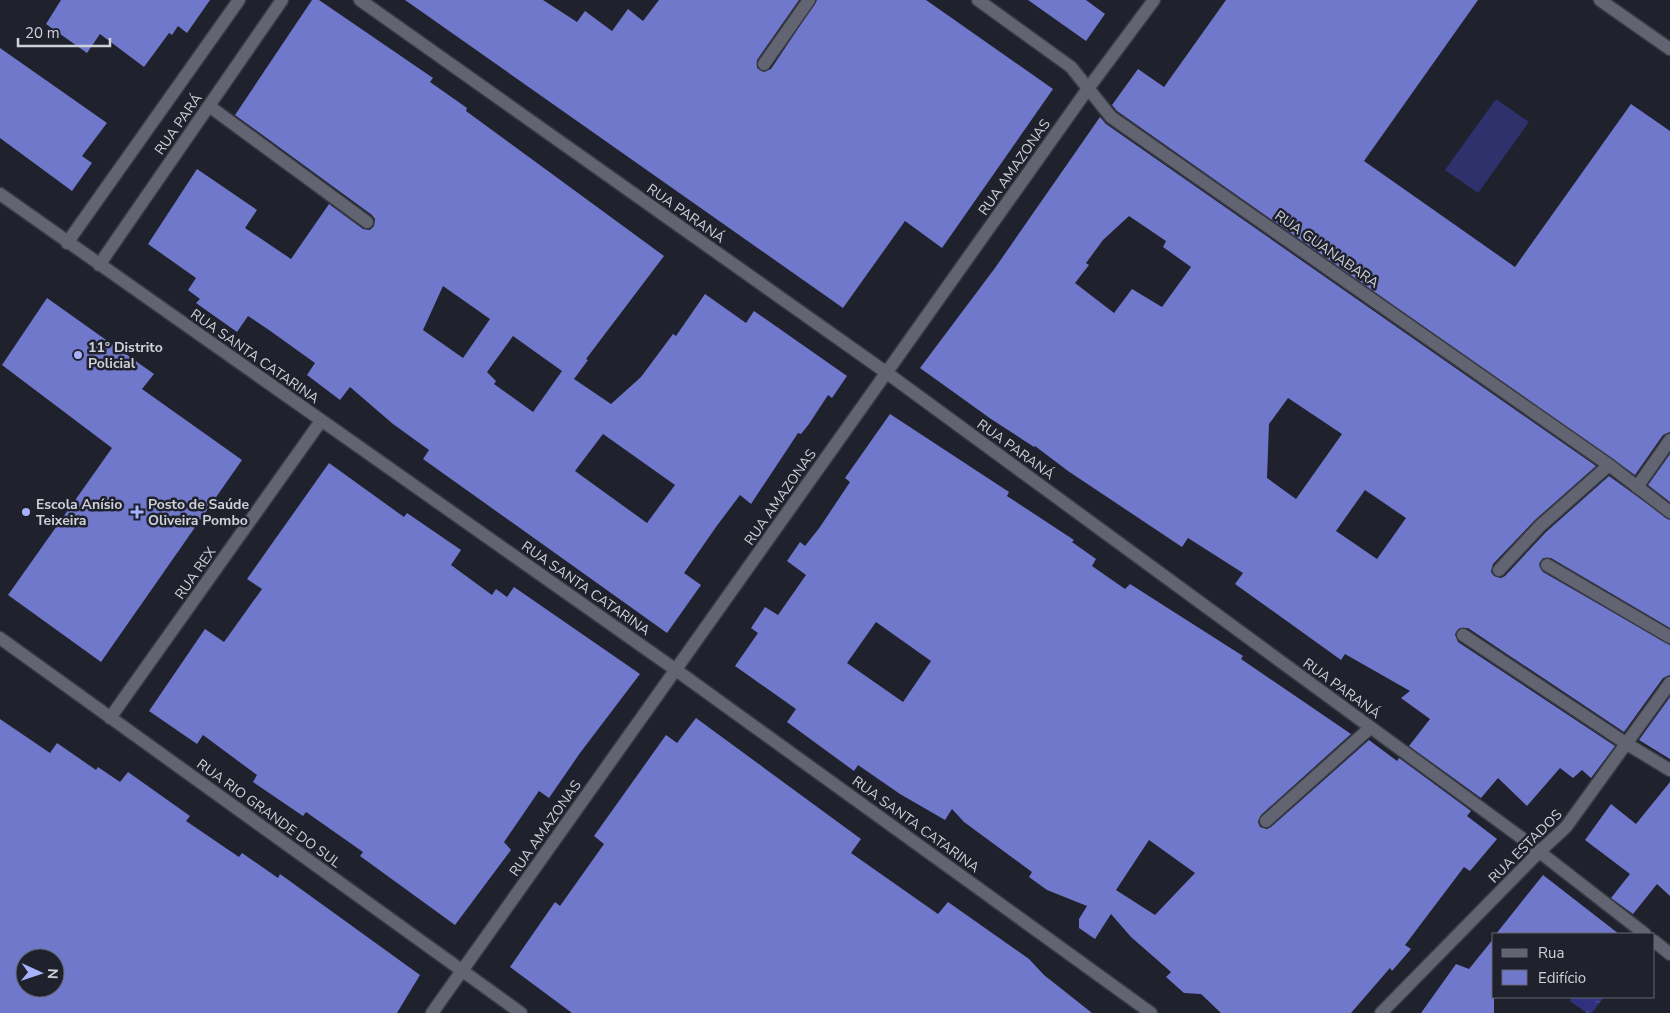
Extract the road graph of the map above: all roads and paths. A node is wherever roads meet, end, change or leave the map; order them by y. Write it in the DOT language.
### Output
graph roads {
  1 [pos="239,0"];
  2 [pos="282,0"];
  3 [pos="360,0"];
  4 [pos="809,0"];
  5 [pos="978,0"];
  6 [pos="1154,0"];
  7 [pos="1600,0"];
  8 [pos="1670,49"];
  9 [pos="764,64"];
  10 [pos="1087,90"];
  11 [pos="209,106"];
  12 [pos="0,194"];
  13 [pos="367,222"];
  14 [pos="66,243"];
  15 [pos="99,264"];
  16 [pos="887,373"];
  17 [pos="321,421"];
  18 [pos="1670,440"];
  19 [pos="1609,464"];
  20 [pos="1637,487"];
  21 [pos="1670,512"];
  22 [pos="1547,565"];
  23 [pos="1499,570"];
  24 [pos="1463,635"];
  25 [pos="0,638"];
  26 [pos="1670,638"];
  27 [pos="676,670"];
  28 [pos="1670,683"];
  29 [pos="110,718"];
  30 [pos="1370,728"];
  31 [pos="1628,744"];
  32 [pos="1670,770"];
  33 [pos="1266,821"];
  34 [pos="1539,852"];
  35 [pos="1644,933"];
  36 [pos="1655,942"];
  37 [pos="1670,954"];
  38 [pos="462,970"];
  39 [pos="432,1013"];
  40 [pos="521,1013"];
  41 [pos="1151,1013"];
  42 [pos="1381,1013"];
  1 -- 14 [label="street, RUA PARÁ"];
  2 -- 11 [label="street, RUA PARÁ"];
  3 -- 16 [label="street, RUA PARANÁ"];
  4 -- 9 [label="street"];
  5 -- 10 [label="street, RUA GUANABARA"];
  6 -- 10 [label="street, RUA AMAZONAS"];
  7 -- 8 [label="street"];
  10 -- 16 [label="street, RUA AMAZONAS"];
  10 -- 19 [label="street, RUA GUANABARA"];
  11 -- 13 [label="street"];
  11 -- 15 [label="street, RUA PARÁ"];
  12 -- 14 [label="street, RUA SANTA CATARINA"];
  14 -- 15 [label="street, RUA SANTA CATARINA"];
  15 -- 17 [label="street, RUA SANTA CATARINA"];
  16 -- 27 [label="street, RUA AMAZONAS"];
  16 -- 30 [label="street, RUA PARANÁ"];
  17 -- 27 [label="street, RUA SANTA CATARINA"];
  17 -- 29 [label="street, RUA REX"];
  18 -- 20 [label="street"];
  19 -- 20 [label="street, RUA GUANABARA"];
  19 -- 23 [label="street"];
  20 -- 21 [label="street, RUA GUANABARA"];
  22 -- 26 [label="street"];
  24 -- 31 [label="street"];
  25 -- 29 [label="street, RUA RIO GRANDE DO SUL"];
  27 -- 38 [label="street, RUA AMAZONAS"];
  27 -- 41 [label="street, RUA SANTA CATARINA"];
  28 -- 31 [label="street, RUA ESTADOS"];
  29 -- 38 [label="street, RUA RIO GRANDE DO SUL"];
  30 -- 33 [label="street"];
  30 -- 34 [label="street, RUA PARANÁ"];
  31 -- 32 [label="street"];
  31 -- 34 [label="street, RUA ESTADOS"];
  34 -- 35 [label="street, RUA PARANÁ"];
  34 -- 42 [label="street, RUA ESTADOS"];
  36 -- 37 [label="street"];
  38 -- 39 [label="street, RUA AMAZONAS"];
  38 -- 40 [label="street, RUA RIO GRANDE DO SUL"];
}
